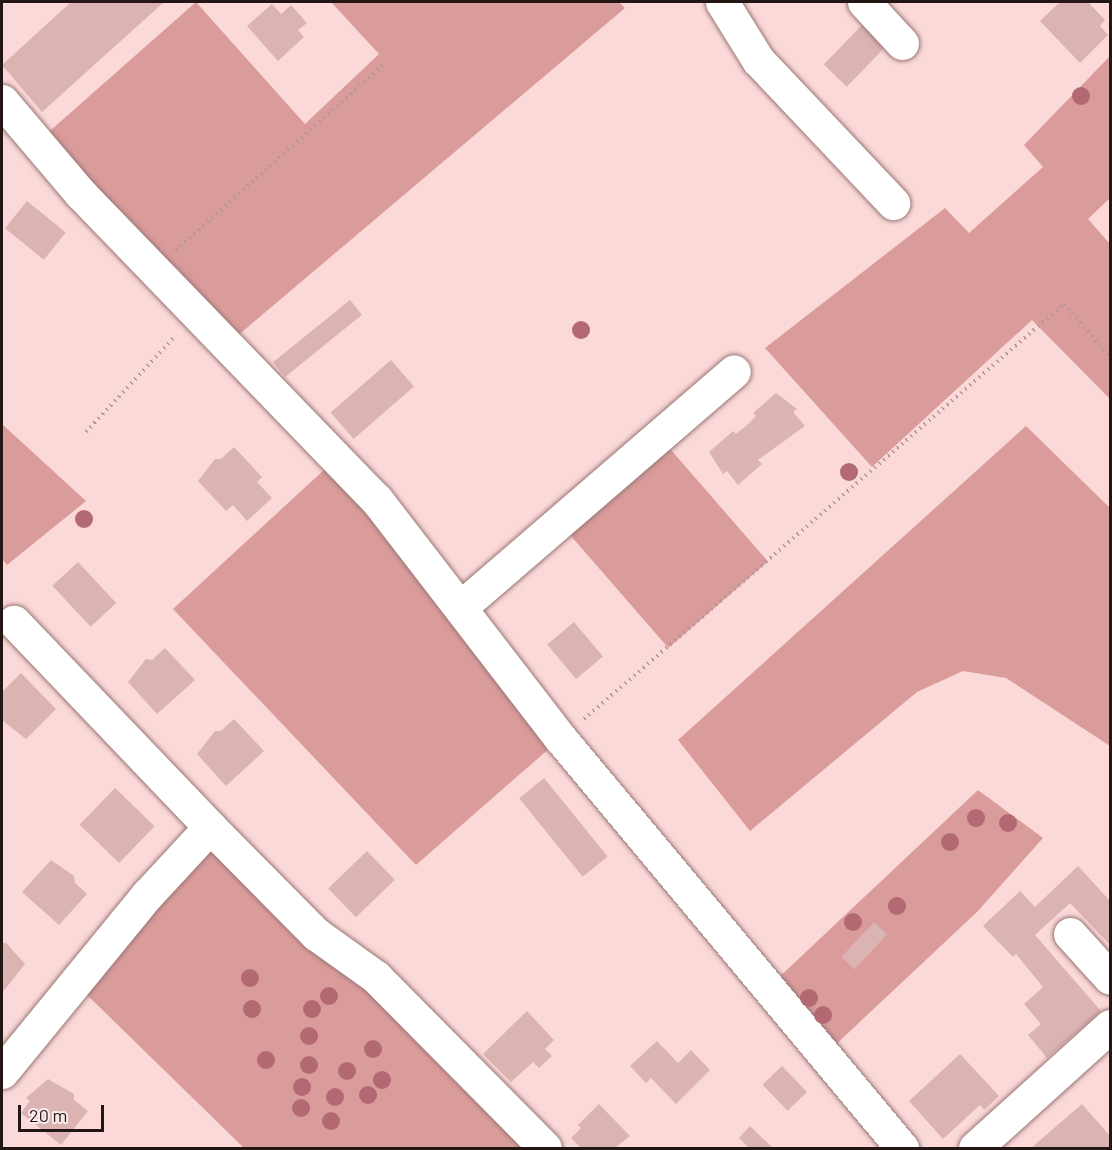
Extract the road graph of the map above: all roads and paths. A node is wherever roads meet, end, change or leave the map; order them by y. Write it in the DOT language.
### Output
graph roads {
  1 [pos="722,2"];
  2 [pos="864,2"];
  3 [pos="902,43"];
  4 [pos="383,65"];
  5 [pos="2,101"];
  6 [pos="893,203"];
  7 [pos="156,268"];
  8 [pos="197,313"];
  9 [pos="1110,357"];
  10 [pos="735,371"];
  11 [pos="86,432"];
  12 [pos="462,606"];
  13 [pos="14,622"];
  14 [pos="561,738"];
  15 [pos="210,827"];
  16 [pos="1070,933"];
  17 [pos="1110,978"];
  18 [pos="1110,1026"];
  19 [pos="2,1072"];
  20 [pos="545,1149"];
  21 [pos="902,1149"];
  22 [pos="975,1149"];
  1 -- 6 [label="street"];
  2 -- 3 [label="street"];
  4 -- 7 [label="path"];
  5 -- 7 [label="street"];
  7 -- 8 [label="street"];
  8 -- 11 [label="path"];
  8 -- 12 [label="street"];
  9 -- 14 [label="path"];
  10 -- 12 [label="street"];
  12 -- 14 [label="street"];
  13 -- 15 [label="street"];
  14 -- 21 [label="street"];
  15 -- 19 [label="street"];
  15 -- 20 [label="street"];
  16 -- 17 [label="street"];
  18 -- 22 [label="street"];
}
